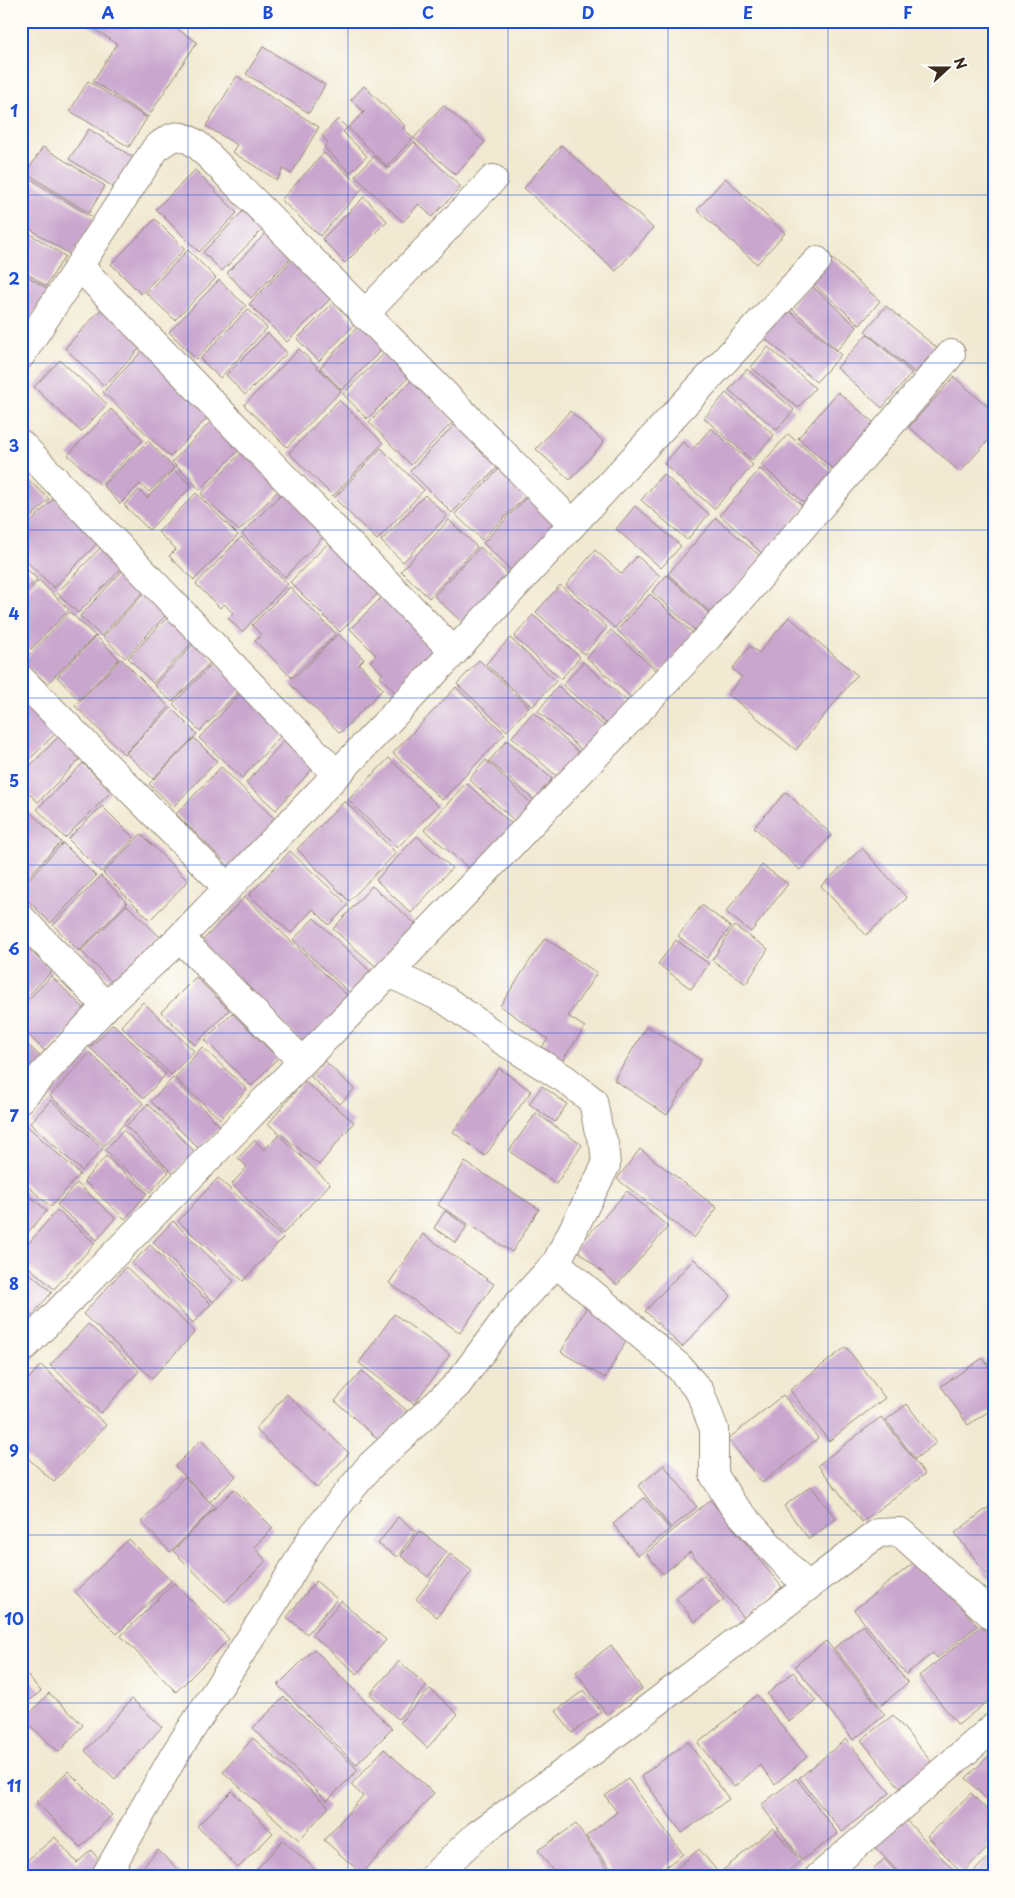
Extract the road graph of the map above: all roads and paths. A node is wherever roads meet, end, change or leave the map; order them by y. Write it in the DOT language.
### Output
graph roads {
  1 [pos="493,179"];
  2 [pos="817,260"];
  3 [pos="80,267"];
  4 [pos="364,315"];
  5 [pos="951,354"];
  6 [pos="21,355"];
  7 [pos="21,444"];
  8 [pos="573,524"];
  9 [pos="454,652"];
  10 [pos="21,679"];
  11 [pos="336,774"];
  12 [pos="228,887"];
  13 [pos="21,918"];
  14 [pos="180,938"];
  15 [pos="389,973"];
  16 [pos="106,1006"];
  17 [pos="302,1061"];
  18 [pos="21,1098"];
  19 [pos="556,1263"];
  20 [pos="21,1350"];
  21 [pos="807,1587"];
  22 [pos="994,1617"];
  23 [pos="994,1727"];
  24 [pos="105,1877"];
  25 [pos="433,1877"];
  26 [pos="818,1877"];
  1 -- 4 [label="street"];
  2 -- 8 [label="street"];
  3 -- 4 [label="street"];
  3 -- 6 [label="street"];
  3 -- 9 [label="street"];
  4 -- 8 [label="street"];
  5 -- 15 [label="street"];
  7 -- 11 [label="street"];
  8 -- 9 [label="street"];
  9 -- 11 [label="street"];
  10 -- 12 [label="street"];
  11 -- 12 [label="street"];
  12 -- 14 [label="street"];
  13 -- 16 [label="street"];
  14 -- 16 [label="street"];
  14 -- 17 [label="street"];
  15 -- 17 [label="street"];
  15 -- 19 [label="street"];
  16 -- 18 [label="street"];
  17 -- 20 [label="street"];
  19 -- 21 [label="street"];
  19 -- 24 [label="street"];
  21 -- 22 [label="street"];
  21 -- 25 [label="street"];
  23 -- 26 [label="street"];
}
